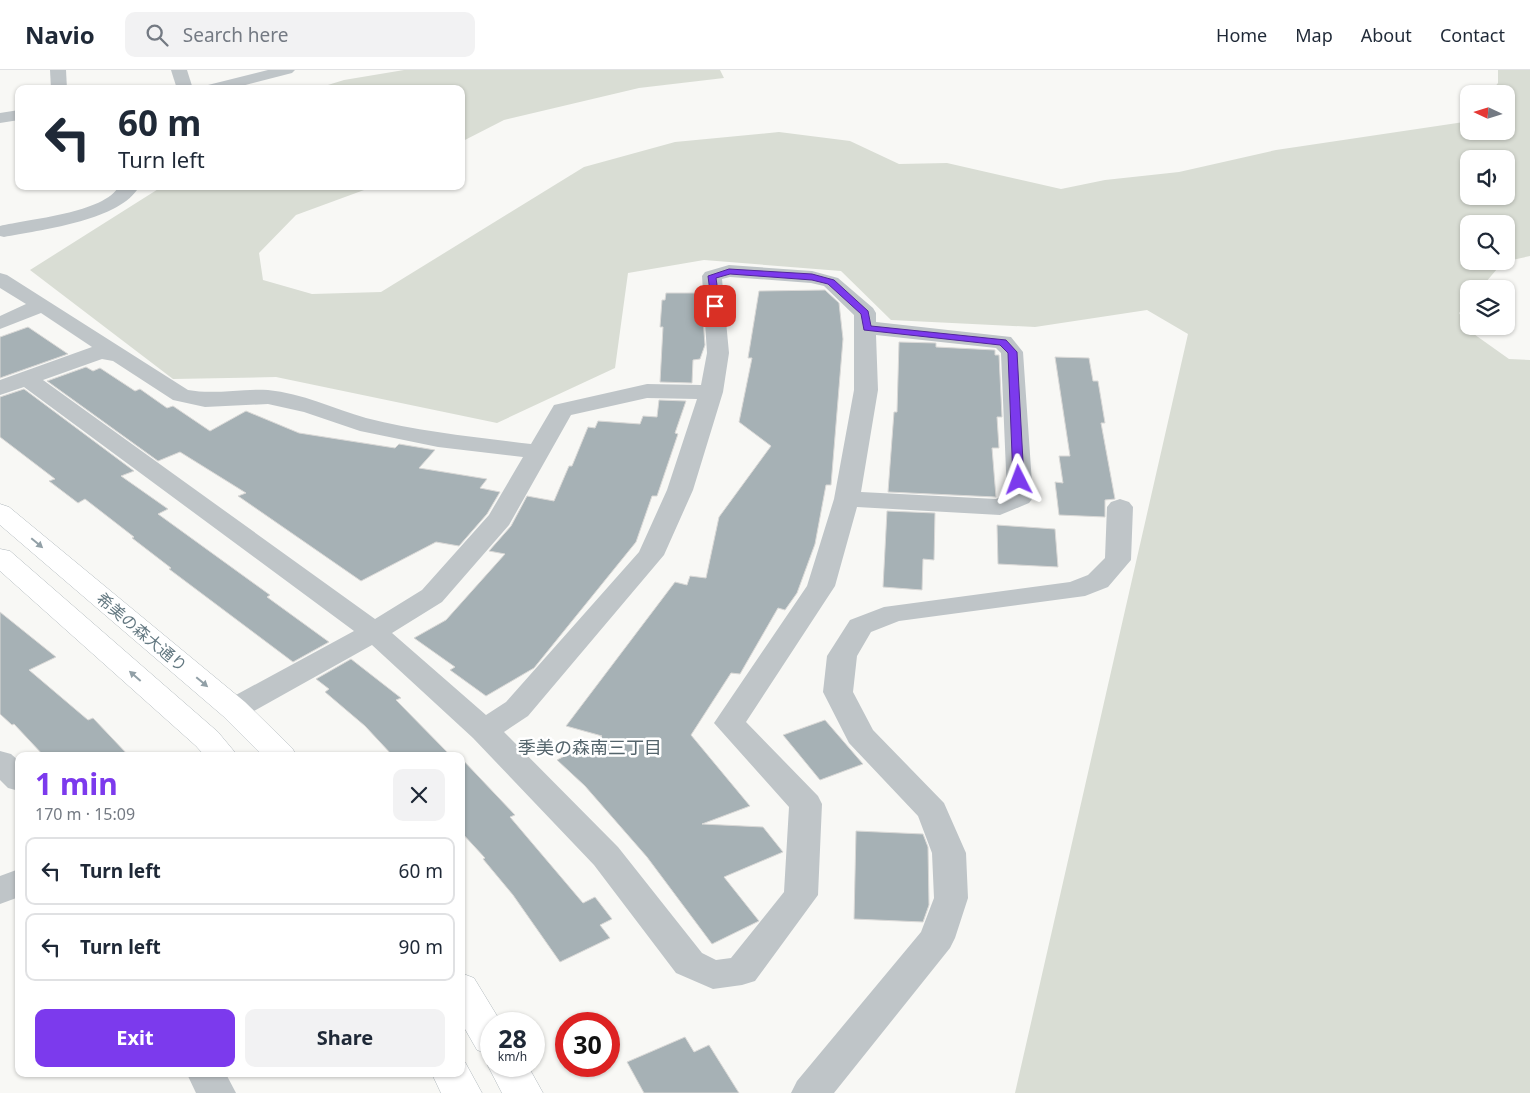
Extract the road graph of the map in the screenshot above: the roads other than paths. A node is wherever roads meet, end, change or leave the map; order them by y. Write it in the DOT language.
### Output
graph roads {
  1 [pos="58,70"];
  2 [pos="179,70"];
  3 [pos="286,70"];
  4 [pos="59,85"];
  5 [pos="184,85"];
  6 [pos="226,85"];
  7 [pos="15,116"];
  8 [pos="0,118"];
  9 [pos="128,190"];
  10 [pos="0,212"];
  11 [pos="2,234"];
  12 [pos="0,279"];
  13 [pos="39,302"];
  14 [pos="0,323"];
  15 [pos="867,328"];
  16 [pos="119,355"];
  17 [pos="27,379"];
  18 [pos="0,388"];
  19 [pos="711,392"];
  20 [pos="539,452"];
  21 [pos="847,499"];
  22 [pos="1120,507"];
  23 [pos="0,512"];
  24 [pos="0,557"];
  25 [pos="374,632"];
  26 [pos="234,709"];
  27 [pos="484,731"];
  28 [pos="218,752"];
  29 [pos="276,752"];
  30 [pos="0,762"];
  31 [pos="15,776"];
  32 [pos="15,884"];
  33 [pos="0,891"];
  34 [pos="465,995"];
  35 [pos="480,1020"];
  36 [pos="208,1077"];
  37 [pos="453,1077"];
  38 [pos="514,1077"];
  39 [pos="216,1093"];
  40 [pos="462,1093"];
  41 [pos="523,1093"];
  42 [pos="811,1093"];
  1 -- 4 [label="street"];
  2 -- 5 [label="street"];
  3 -- 6 [label="street"];
  7 -- 8 [label="street"];
  9 -- 11 [label="street"];
  10 -- 11 [label="street"];
  12 -- 13 [label="street"];
  13 -- 14 [label="street"];
  13 -- 16 [label="street"];
  15 -- 19 [label="street"];
  15 -- 21 [label="street"];
  15 -- 21 [label="street"];
  16 -- 17 [label="street"];
  16 -- 20 [label="street"];
  17 -- 18 [label="street"];
  17 -- 25 [label="street"];
  19 -- 20 [label="street"];
  19 -- 27 [label="street"];
  20 -- 25 [label="street"];
  21 -- 27 [label="street"];
  22 -- 42 [label="street"];
  23 -- 26 [label="street, 希美の森大通り, one-way"];
  28 -- 24 [label="street, one-way"];
  25 -- 26 [label="street"];
  25 -- 27 [label="street"];
  26 -- 29 [label="street, 希美の森大通り"];
  30 -- 31 [label="street"];
  32 -- 33 [label="street"];
  34 -- 35 [label="street"];
  36 -- 39 [label="street"];
  37 -- 40 [label="street"];
  38 -- 41 [label="street"];
}
